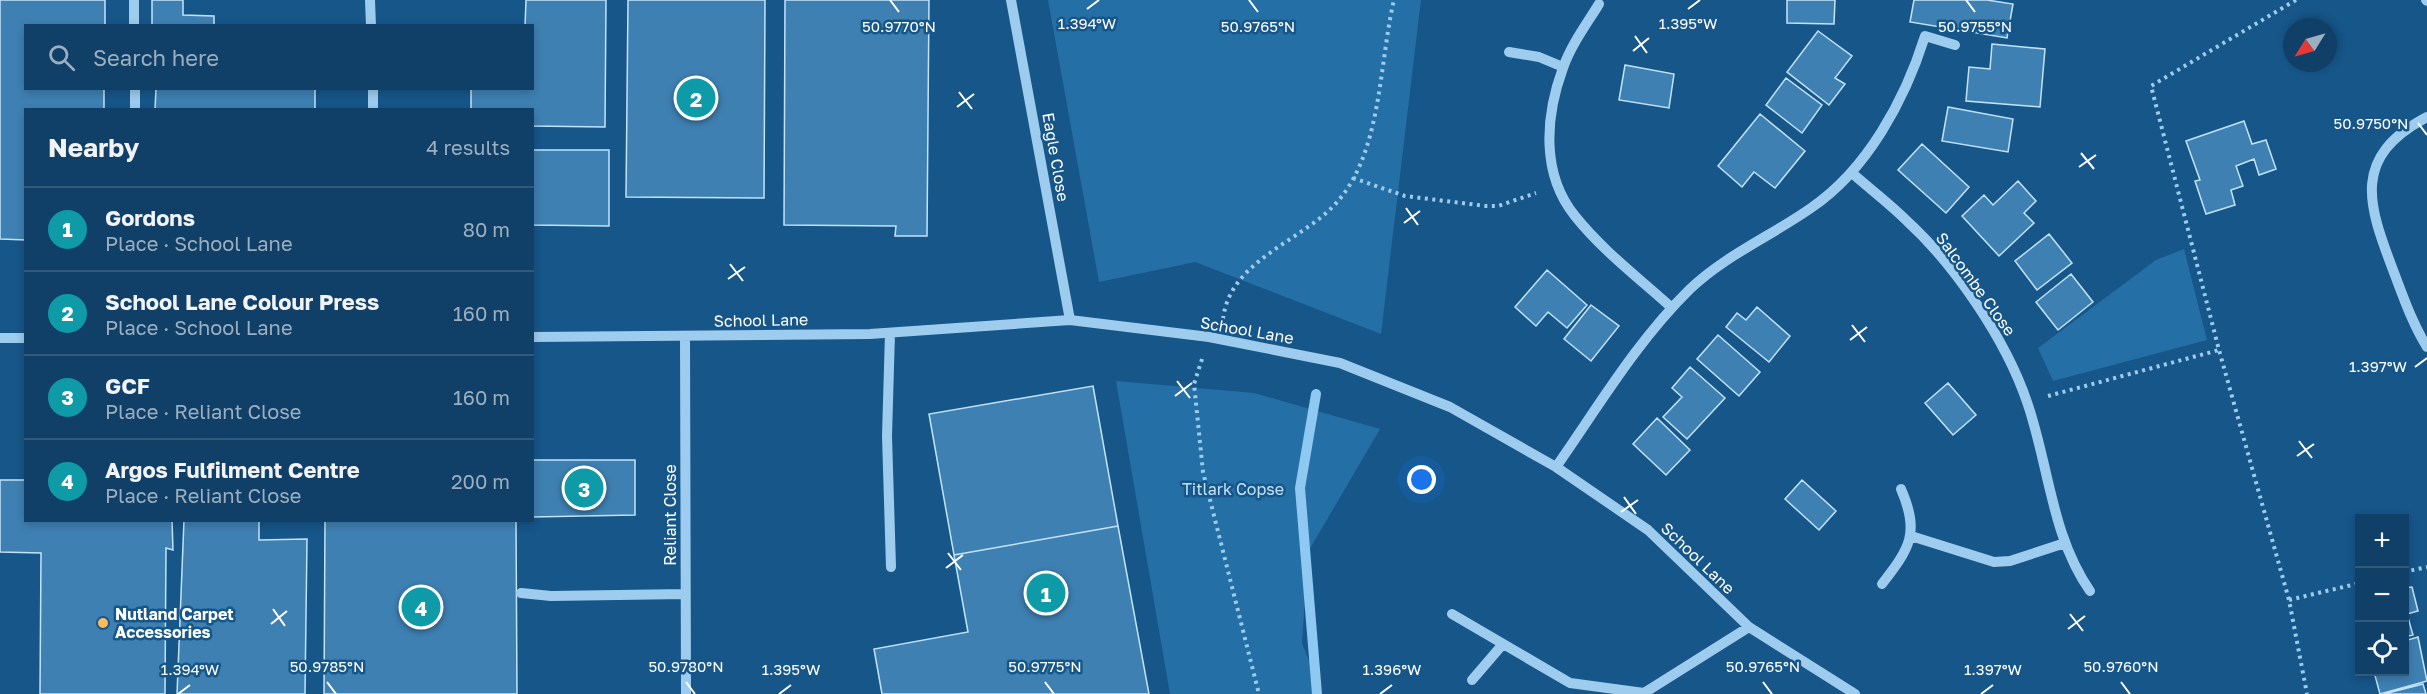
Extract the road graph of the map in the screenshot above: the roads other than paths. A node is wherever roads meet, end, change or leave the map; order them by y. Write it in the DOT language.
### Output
graph roads {
  1 [pos="134,0"];
  2 [pos="370,0"];
  3 [pos="1011,0"];
  4 [pos="1599,4"];
  5 [pos="135,24"];
  6 [pos="371,24"];
  7 [pos="1955,45"];
  8 [pos="1509,52"];
  9 [pos="1563,67"];
  10 [pos="135,90"];
  11 [pos="372,90"];
  12 [pos="135,108"];
  13 [pos="373,108"];
  14 [pos="2427,117"];
  15 [pos="1852,173"];
  16 [pos="1672,308"];
  17 [pos="1070,320"];
  18 [pos="890,333"];
  19 [pos="685,336"];
  20 [pos="534,337"];
  21 [pos="0,338"];
  22 [pos="24,338"];
  23 [pos="2427,346"];
  24 [pos="1556,467"];
  25 [pos="1900,489"];
  26 [pos="1911,536"];
  27 [pos="2065,543"];
  28 [pos="891,567"];
  29 [pos="1882,584"];
  30 [pos="2090,591"];
  31 [pos="521,593"];
  32 [pos="685,594"];
  33 [pos="1452,614"];
  34 [pos="1749,627"];
  35 [pos="1503,644"];
  36 [pos="1472,680"];
  37 [pos="686,694"];
  38 [pos="1856,694"];
  1 -- 5 [label="street"];
  2 -- 6 [label="street"];
  3 -- 17 [label="street, Eagle Close"];
  4 -- 9 [label="street"];
  7 -- 15 [label="street"];
  8 -- 9 [label="street"];
  9 -- 16 [label="street"];
  10 -- 12 [label="street"];
  11 -- 13 [label="street"];
  14 -- 23 [label="street"];
  15 -- 16 [label="street"];
  15 -- 27 [label="street, Salcombe Close"];
  16 -- 24 [label="street"];
  17 -- 18 [label="street, School Lane"];
  17 -- 24 [label="street, School Lane"];
  18 -- 19 [label="street, School Lane"];
  18 -- 28 [label="street"];
  19 -- 20 [label="street, School Lane"];
  19 -- 32 [label="street, Reliant Close"];
  21 -- 22 [label="street"];
  24 -- 34 [label="street, School Lane"];
  25 -- 26 [label="street"];
  26 -- 27 [label="street"];
  26 -- 29 [label="street"];
  27 -- 30 [label="street, Salcombe Close"];
  31 -- 32 [label="street"];
  32 -- 37 [label="street, Reliant Close"];
  33 -- 35 [label="street"];
  34 -- 35 [label="street"];
  34 -- 38 [label="street, School Lane"];
  35 -- 36 [label="street"];
}
